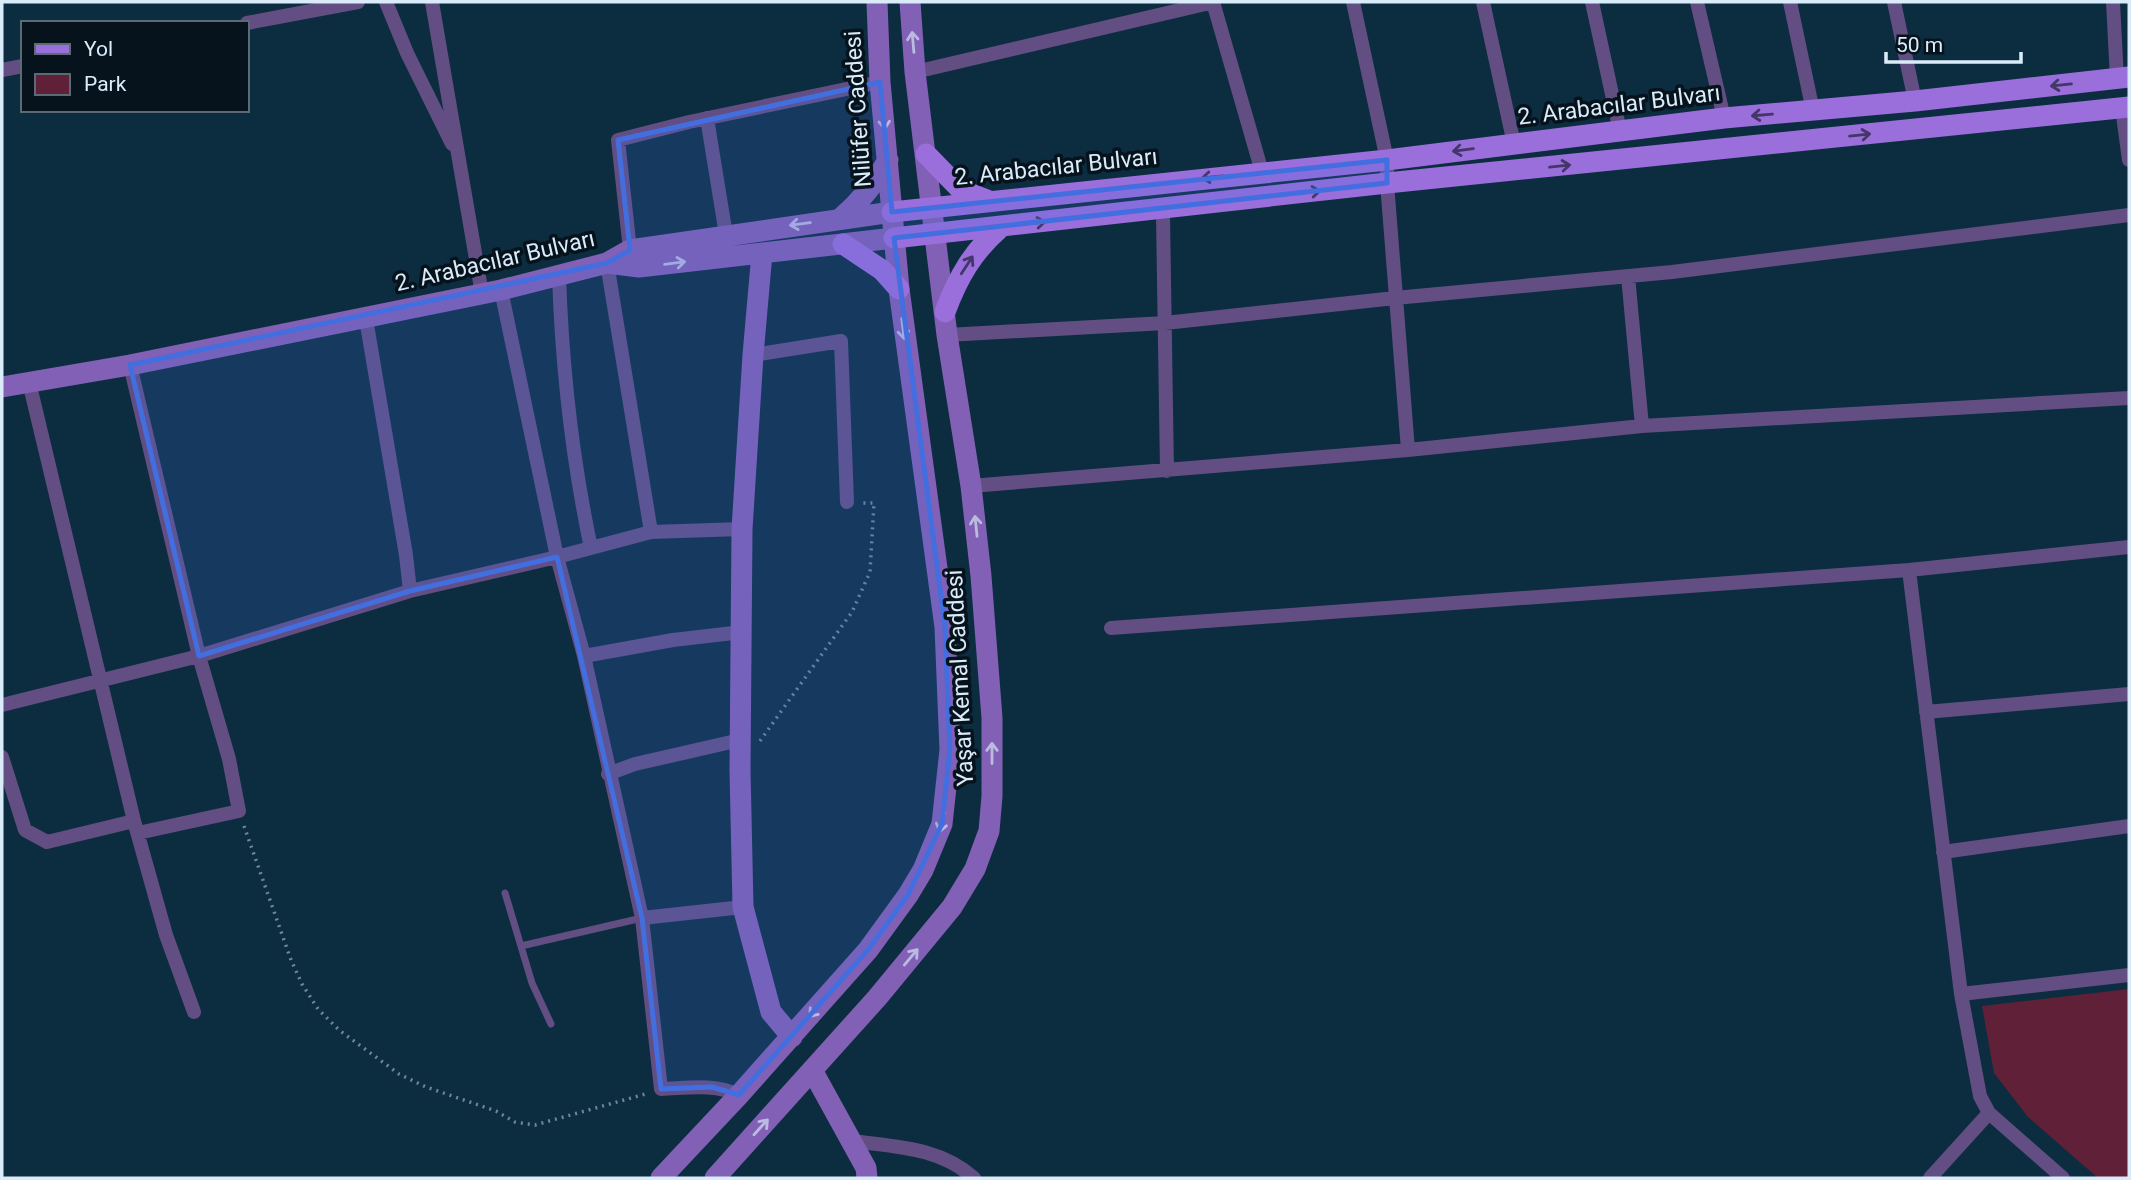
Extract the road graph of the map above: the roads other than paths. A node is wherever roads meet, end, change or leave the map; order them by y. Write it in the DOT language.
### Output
graph roads {
  1 [pos="358,2"];
  2 [pos="386,2"];
  3 [pos="432,2"];
  4 [pos="877,2"];
  5 [pos="910,2"];
  6 [pos="1213,2"];
  7 [pos="1353,2"];
  8 [pos="1483,2"];
  9 [pos="1592,2"];
  10 [pos="1697,2"];
  11 [pos="1790,2"];
  12 [pos="1894,2"];
  13 [pos="2113,2"];
  14 [pos="248,23"];
  15 [pos="21,66"];
  16 [pos="2,70"];
  17 [pos="915,72"];
  18 [pos="2123,78"];
  19 [pos="880,82"];
  20 [pos="1915,101"];
  21 [pos="2126,108"];
  22 [pos="1813,111"];
  23 [pos="708,118"];
  24 [pos="1724,118"];
  25 [pos="1620,131"];
  26 [pos="1514,144"];
  27 [pos="926,154"];
  28 [pos="459,158"];
  29 [pos="888,160"];
  30 [pos="1387,160"];
  31 [pos="2129,160"];
  32 [pos="1262,172"];
  33 [pos="1387,183"];
  34 [pos="989,201"];
  35 [pos="933,207"];
  36 [pos="892,212"];
  37 [pos="2129,215"];
  38 [pos="1163,216"];
  39 [pos="840,219"];
  40 [pos="1001,227"];
  41 [pos="936,234"];
  42 [pos="726,235"];
  43 [pos="894,238"];
  44 [pos="843,243"];
  45 [pos="630,250"];
  46 [pos="762,253"];
  47 [pos="607,263"];
  48 [pos="559,275"];
  49 [pos="1628,276"];
  50 [pos="899,289"];
  51 [pos="491,292"];
  52 [pos="1395,298"];
  53 [pos="945,312"];
  54 [pos="366,319"];
  55 [pos="1165,323"];
  56 [pos="947,335"];
  57 [pos="752,355"];
  58 [pos="130,365"];
  59 [pos="29,382"];
  60 [pos="2,387"];
  61 [pos="2129,398"];
  62 [pos="1642,426"];
  63 [pos="1408,450"];
  64 [pos="1167,471"];
  65 [pos="971,486"];
  66 [pos="847,502"];
  67 [pos="742,529"];
  68 [pos="651,532"];
  69 [pos="2129,547"];
  70 [pos="591,548"];
  71 [pos="557,557"];
  72 [pos="1909,570"];
  73 [pos="410,591"];
  74 [pos="1111,628"];
  75 [pos="742,632"];
  76 [pos="199,656"];
  77 [pos="584,656"];
  78 [pos="100,679"];
  79 [pos="2129,694"];
  80 [pos="2,705"];
  81 [pos="1926,712"];
  82 [pos="740,740"];
  83 [pos="2,757"];
  84 [pos="608,774"];
  85 [pos="2129,826"];
  86 [pos="136,827"];
  87 [pos="1943,852"];
  88 [pos="505,893"];
  89 [pos="743,907"];
  90 [pos="642,918"];
  91 [pos="521,946"];
  92 [pos="2129,975"];
  93 [pos="1961,994"];
  94 [pos="194,1012"];
  95 [pos="551,1024"];
  96 [pos="792,1037"];
  97 [pos="812,1070"];
  98 [pos="739,1095"];
  99 [pos="1989,1112"];
  100 [pos="852,1141"];
  101 [pos="969,1175"];
  102 [pos="661,1178"];
  103 [pos="715,1178"];
  104 [pos="867,1178"];
  105 [pos="1930,1178"];
  106 [pos="2063,1178"];
  1 -- 14 [label="street"];
  2 -- 28 [label="street"];
  3 -- 28 [label="street"];
  4 -- 19 [label="street, Nilüfer Caddesi"];
  17 -- 5 [label="street, Yaşar Kemal Caddesi, one-way"];
  6 -- 17 [label="street"];
  6 -- 32 [label="street"];
  7 -- 30 [label="street"];
  8 -- 26 [label="street"];
  9 -- 25 [label="street"];
  10 -- 24 [label="street"];
  11 -- 22 [label="street"];
  12 -- 20 [label="street"];
  13 -- 18 [label="street"];
  15 -- 16 [label="street"];
  17 -- 27 [label="street, Yaşar Kemal Caddesi"];
  18 -- 20 [label="main road, 2. Arabacılar Bulvarı, one-way"];
  19 -- 23 [label="street"];
  19 -- 29 [label="street, Nilüfer Caddesi, one-way"];
  20 -- 22 [label="main road, 2. Arabacılar Bulvarı"];
  21 -- 31 [label="street"];
  33 -- 21 [label="main road, one-way"];
  22 -- 24 [label="main road, 2. Arabacılar Bulvarı, one-way"];
  23 -- 42 [label="street"];
  23 -- 45 [label="street"];
  24 -- 25 [label="main road, 2. Arabacılar Bulvarı"];
  25 -- 26 [label="main road, 2. Arabacılar Bulvarı"];
  26 -- 30 [label="main road, 2. Arabacılar Bulvarı, one-way"];
  27 -- 34 [label="main road"];
  27 -- 35 [label="street, Yaşar Kemal Caddesi"];
  28 -- 51 [label="street"];
  29 -- 36 [label="street, Nilüfer Caddesi"];
  29 -- 39 [label="street"];
  30 -- 32 [label="main road, 2. Arabacılar Bulvarı"];
  30 -- 33 [label="street"];
  32 -- 34 [label="main road, 2. Arabacılar Bulvarı, one-way"];
  40 -- 33 [label="main road, one-way"];
  33 -- 52 [label="street"];
  34 -- 35 [label="main road, 2. Arabacılar Bulvarı"];
  35 -- 36 [label="main road, 2. Arabacılar Bulvarı"];
  35 -- 41 [label="street, Yaşar Kemal Caddesi"];
  36 -- 39 [label="street, 2. Arabacılar Bulvarı"];
  36 -- 43 [label="street, Yaşar Kemal Caddesi"];
  37 -- 49 [label="street"];
  38 -- 55 [label="street"];
  39 -- 42 [label="street, 2. Arabacılar Bulvarı, one-way"];
  40 -- 41 [label="main road"];
  53 -- 40 [label="main road, one-way"];
  41 -- 43 [label="main road"];
  41 -- 53 [label="street, Yaşar Kemal Caddesi"];
  42 -- 45 [label="street, 2. Arabacılar Bulvarı"];
  43 -- 44 [label="street"];
  43 -- 50 [label="street, Yaşar Kemal Caddesi"];
  44 -- 46 [label="street"];
  44 -- 50 [label="main road"];
  45 -- 47 [label="street, 2. Arabacılar Bulvarı"];
  47 -- 46 [label="street, one-way"];
  46 -- 57 [label="street"];
  47 -- 48 [label="street, 2. Arabacılar Bulvarı"];
  47 -- 68 [label="street"];
  48 -- 51 [label="street, 2. Arabacılar Bulvarı"];
  48 -- 70 [label="street"];
  49 -- 52 [label="street"];
  49 -- 62 [label="street"];
  50 -- 96 [label="street, Yaşar Kemal Caddesi, one-way"];
  51 -- 54 [label="street, 2. Arabacılar Bulvarı"];
  51 -- 71 [label="street"];
  52 -- 55 [label="street"];
  52 -- 63 [label="street"];
  53 -- 56 [label="street, Yaşar Kemal Caddesi"];
  54 -- 58 [label="street, 2. Arabacılar Bulvarı"];
  54 -- 73 [label="street"];
  55 -- 56 [label="street"];
  55 -- 64 [label="street"];
  56 -- 65 [label="street, Yaşar Kemal Caddesi"];
  57 -- 66 [label="street"];
  57 -- 67 [label="street"];
  58 -- 59 [label="street, 2. Arabacılar Bulvarı"];
  58 -- 76 [label="street"];
  59 -- 60 [label="street, 2. Arabacılar Bulvarı"];
  59 -- 78 [label="street"];
  61 -- 62 [label="street"];
  62 -- 63 [label="street"];
  63 -- 64 [label="street"];
  64 -- 65 [label="street"];
  97 -- 65 [label="street, Yaşar Kemal Caddesi, one-way"];
  67 -- 68 [label="street"];
  67 -- 75 [label="street"];
  68 -- 70 [label="street"];
  69 -- 72 [label="street"];
  70 -- 71 [label="street"];
  71 -- 73 [label="street"];
  71 -- 77 [label="street"];
  72 -- 74 [label="street"];
  72 -- 81 [label="street"];
  73 -- 76 [label="street"];
  75 -- 77 [label="street"];
  75 -- 82 [label="street"];
  76 -- 78 [label="street"];
  76 -- 86 [label="street"];
  77 -- 84 [label="street"];
  78 -- 80 [label="street"];
  78 -- 86 [label="street"];
  79 -- 81 [label="street"];
  81 -- 87 [label="street"];
  82 -- 84 [label="street"];
  82 -- 89 [label="street"];
  83 -- 86 [label="street"];
  84 -- 90 [label="street"];
  85 -- 87 [label="street"];
  86 -- 94 [label="street"];
  87 -- 93 [label="street"];
  88 -- 91 [label="lane"];
  89 -- 90 [label="street"];
  89 -- 96 [label="street"];
  90 -- 91 [label="lane"];
  90 -- 98 [label="street"];
  91 -- 95 [label="lane"];
  92 -- 93 [label="street"];
  93 -- 99 [label="street"];
  96 -- 98 [label="street, Yaşar Kemal Caddesi"];
  97 -- 100 [label="street"];
  103 -- 97 [label="street, Yaşar Kemal Caddesi, one-way"];
  98 -- 102 [label="street, Yaşar Kemal Caddesi"];
  99 -- 105 [label="street"];
  99 -- 106 [label="street"];
  100 -- 101 [label="street"];
  100 -- 104 [label="street"];
}
